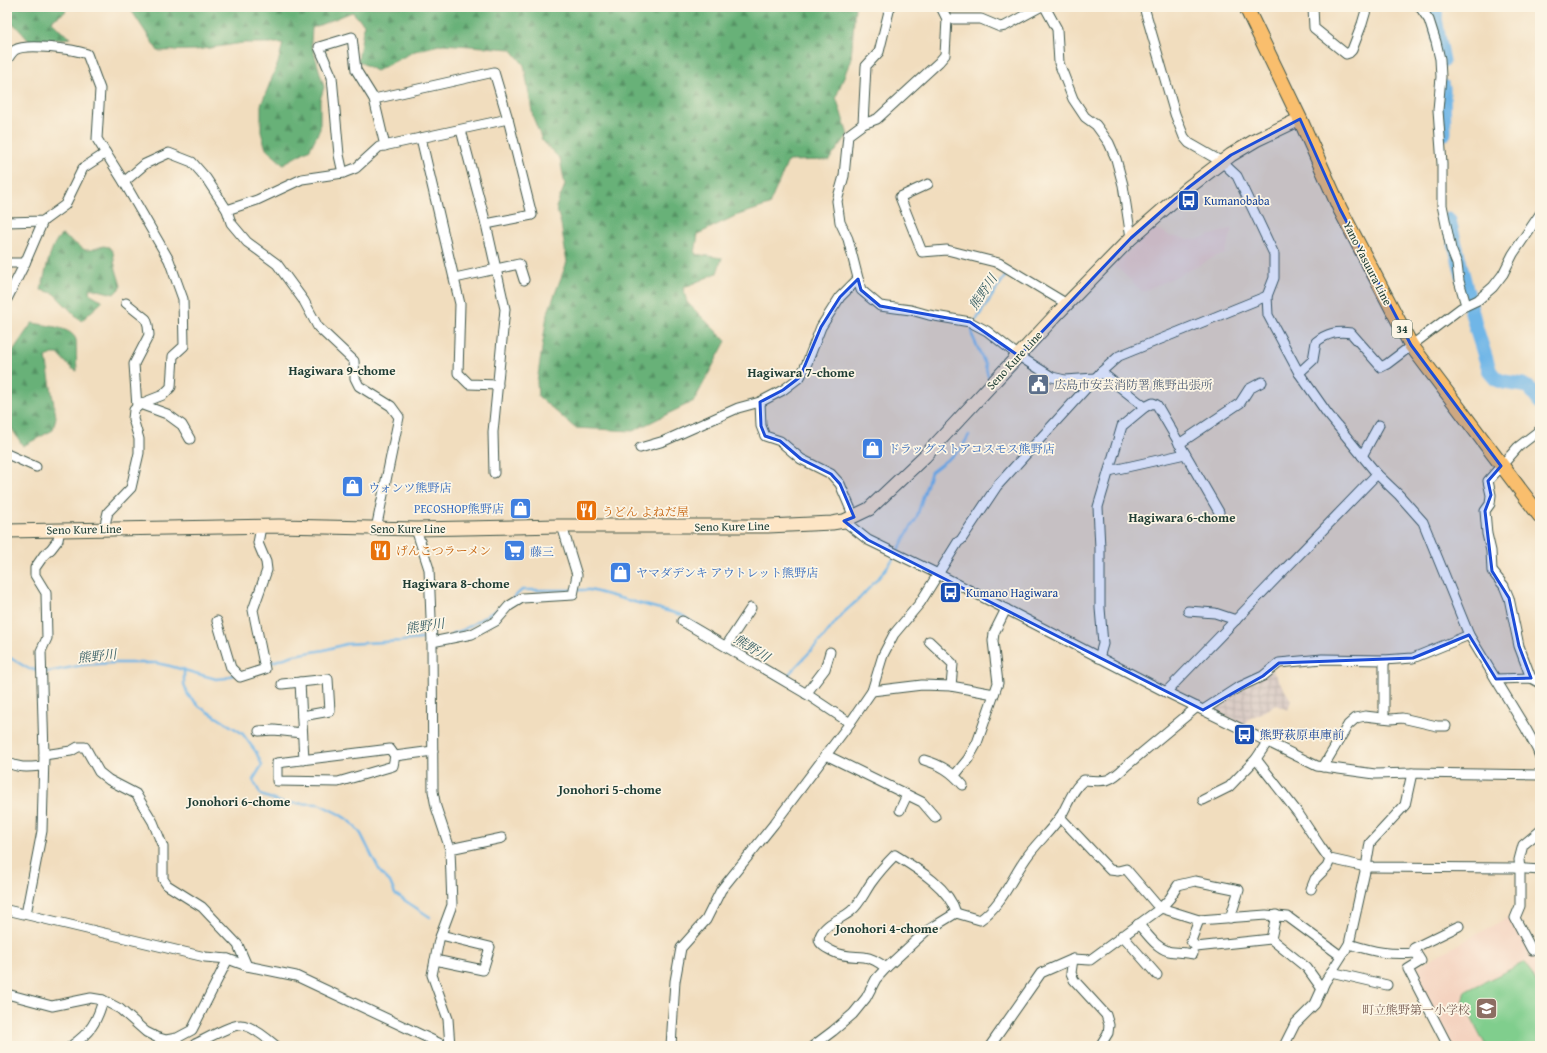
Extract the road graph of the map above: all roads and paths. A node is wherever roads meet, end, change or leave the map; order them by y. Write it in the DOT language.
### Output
graph roads {
  1 [pos="890,7"];
  2 [pos="941,7"];
  3 [pos="1040,7"];
  4 [pos="1045,7"];
  5 [pos="1144,7"];
  6 [pos="1246,7"];
  7 [pos="1314,7"];
  8 [pos="1367,7"];
  9 [pos="1420,7"];
  10 [pos="947,19"];
  11 [pos="7,60"];
  12 [pos="374,99"];
  13 [pos="508,119"];
  14 [pos="1300,119"];
  15 [pos="863,124"];
  16 [pos="461,130"];
  17 [pos="421,138"];
  18 [pos="385,146"];
  19 [pos="106,153"];
  20 [pos="1222,162"];
  21 [pos="343,173"];
  22 [pos="124,182"];
  23 [pos="928,184"];
  24 [pos="227,210"];
  25 [pos="1540,214"];
  26 [pos="42,221"];
  27 [pos="7,222"];
  28 [pos="486,224"];
  29 [pos="1132,238"];
  30 [pos="7,263"];
  31 [pos="25,263"];
  32 [pos="496,269"];
  33 [pos="455,278"];
  34 [pos="858,279"];
  35 [pos="524,280"];
  36 [pos="1267,296"];
  37 [pos="7,299"];
  38 [pos="126,303"];
  39 [pos="1067,304"];
  40 [pos="1466,305"];
  41 [pos="1411,346"];
  42 [pos="1019,356"];
  43 [pos="1299,373"];
  44 [pos="1098,375"];
  45 [pos="1262,382"];
  46 [pos="498,385"];
  47 [pos="760,402"];
  48 [pos="138,405"];
  49 [pos="1145,407"];
  50 [pos="1379,425"];
  51 [pos="1540,430"];
  52 [pos="190,439"];
  53 [pos="1179,444"];
  54 [pos="640,448"];
  55 [pos="7,454"];
  56 [pos="1185,454"];
  57 [pos="1362,456"];
  58 [pos="1500,466"];
  59 [pos="36,467"];
  60 [pos="1108,471"];
  61 [pos="494,474"];
  62 [pos="1377,474"];
  63 [pos="1219,512"];
  64 [pos="1540,516"];
  65 [pos="849,519"];
  66 [pos="562,526"];
  67 [pos="261,527"];
  68 [pos="60,529"];
  69 [pos="104,529"];
  70 [pos="376,529"];
  71 [pos="416,529"];
  72 [pos="7,530"];
  73 [pos="938,574"];
  74 [pos="751,608"];
  75 [pos="1006,609"];
  76 [pos="1188,611"];
  77 [pos="1236,620"];
  78 [pos="217,621"];
  79 [pos="682,621"];
  80 [pos="1469,635"];
  81 [pos="929,641"];
  82 [pos="432,642"];
  83 [pos="726,646"];
  84 [pos="830,652"];
  85 [pos="1099,658"];
  86 [pos="1384,660"];
  87 [pos="1531,678"];
  88 [pos="1496,679"];
  89 [pos="300,682"];
  90 [pos="1540,683"];
  91 [pos="282,684"];
  92 [pos="951,686"];
  93 [pos="872,691"];
  94 [pos="1166,692"];
  95 [pos="806,694"];
  96 [pos="994,694"];
  97 [pos="1200,709"];
  98 [pos="302,716"];
  99 [pos="1384,718"];
  100 [pos="850,723"];
  101 [pos="1446,726"];
  102 [pos="259,731"];
  103 [pos="302,733"];
  104 [pos="1268,741"];
  105 [pos="432,751"];
  106 [pos="44,755"];
  107 [pos="826,755"];
  108 [pos="395,756"];
  109 [pos="1540,757"];
  110 [pos="1256,759"];
  111 [pos="304,760"];
  112 [pos="924,760"];
  113 [pos="7,762"];
  114 [pos="43,766"];
  115 [pos="1323,767"];
  116 [pos="1412,773"];
  117 [pos="955,775"];
  118 [pos="1540,775"];
  119 [pos="963,785"];
  120 [pos="907,795"];
  121 [pos="1203,800"];
  122 [pos="900,810"];
  123 [pos="935,816"];
  124 [pos="1060,817"];
  125 [pos="1540,831"];
  126 [pos="502,838"];
  127 [pos="450,849"];
  128 [pos="1330,858"];
  129 [pos="1366,867"];
  130 [pos="1520,868"];
  131 [pos="1540,870"];
  132 [pos="1311,889"];
  133 [pos="1160,908"];
  134 [pos="7,910"];
  135 [pos="956,913"];
  136 [pos="26,914"];
  137 [pos="1276,915"];
  138 [pos="1230,918"];
  139 [pos="1199,920"];
  140 [pos="1138,924"];
  141 [pos="1459,926"];
  142 [pos="441,935"];
  143 [pos="1122,936"];
  144 [pos="1271,939"];
  145 [pos="1349,944"];
  146 [pos="1532,950"];
  147 [pos="1416,953"];
  148 [pos="1193,954"];
  149 [pos="1342,956"];
  150 [pos="228,959"];
  151 [pos="1073,959"];
  152 [pos="435,960"];
  153 [pos="247,966"];
  154 [pos="886,968"];
  155 [pos="1331,972"];
  156 [pos="1157,975"];
  157 [pos="1387,985"];
  158 [pos="1322,989"];
  159 [pos="7,994"];
  160 [pos="103,1000"];
  161 [pos="192,1030"];
  162 [pos="194,1045"];
  163 [pos="71,1046"];
  164 [pos="276,1046"];
  165 [pos="445,1046"];
  166 [pos="450,1046"];
  167 [pos="671,1046"];
  168 [pos="813,1046"];
  169 [pos="990,1046"];
  170 [pos="1100,1046"];
  171 [pos="1284,1046"];
  172 [pos="1448,1046"];
  1 -- 15 [label="street"];
  2 -- 10 [label="street"];
  3 -- 10 [label="street"];
  4 -- 29 [label="street"];
  5 -- 20 [label="street"];
  6 -- 14 [label="main road, Yano Yasuura Line / 34"];
  7 -- 8 [label="street"];
  9 -- 40 [label="street"];
  10 -- 15 [label="street"];
  11 -- 19 [label="street"];
  12 -- 13 [label="street"];
  12 -- 18 [label="street"];
  12 -- 21 [label="street"];
  13 -- 16 [label="street"];
  13 -- 28 [label="street"];
  14 -- 20 [label="main road, Seno Kure Line"];
  14 -- 41 [label="main road, Yano Yasuura Line / 34"];
  15 -- 34 [label="street"];
  16 -- 17 [label="street"];
  16 -- 28 [label="street"];
  17 -- 18 [label="street"];
  17 -- 33 [label="street"];
  18 -- 21 [label="street"];
  19 -- 22 [label="street"];
  19 -- 26 [label="street"];
  20 -- 29 [label="main road, Seno Kure Line"];
  20 -- 36 [label="street"];
  21 -- 24 [label="street"];
  22 -- 24 [label="street"];
  22 -- 48 [label="street"];
  23 -- 39 [label="street"];
  24 -- 70 [label="street"];
  25 -- 40 [label="street"];
  26 -- 27 [label="street"];
  26 -- 31 [label="street"];
  28 -- 32 [label="street"];
  29 -- 39 [label="main road, Seno Kure Line"];
  30 -- 31 [label="street"];
  31 -- 37 [label="street"];
  32 -- 33 [label="street"];
  32 -- 35 [label="street"];
  32 -- 46 [label="street"];
  33 -- 46 [label="street"];
  34 -- 42 [label="street"];
  34 -- 47 [label="street"];
  36 -- 43 [label="street"];
  36 -- 44 [label="street"];
  38 -- 48 [label="street"];
  39 -- 42 [label="main road, Seno Kure Line"];
  40 -- 41 [label="street"];
  41 -- 43 [label="street"];
  41 -- 58 [label="main road, Yano Yasuura Line / 34"];
  42 -- 44 [label="street"];
  42 -- 65 [label="main road, Seno Kure Line"];
  43 -- 57 [label="street"];
  44 -- 49 [label="street"];
  44 -- 73 [label="street"];
  45 -- 53 [label="street"];
  46 -- 61 [label="street"];
  47 -- 54 [label="street"];
  47 -- 65 [label="street"];
  48 -- 52 [label="street"];
  48 -- 69 [label="street"];
  49 -- 53 [label="street"];
  49 -- 60 [label="street"];
  50 -- 57 [label="street"];
  51 -- 58 [label="street"];
  53 -- 56 [label="street"];
  55 -- 59 [label="street"];
  56 -- 60 [label="street"];
  56 -- 63 [label="street"];
  57 -- 62 [label="street"];
  58 -- 64 [label="main road, Yano Yasuura Line / 34"];
  58 -- 87 [label="street"];
  60 -- 85 [label="street"];
  62 -- 77 [label="street"];
  62 -- 80 [label="street"];
  65 -- 66 [label="main road, Seno Kure Line"];
  65 -- 73 [label="street"];
  66 -- 71 [label="main road, Seno Kure Line"];
  66 -- 82 [label="street"];
  67 -- 69 [label="main road, Seno Kure Line"];
  67 -- 70 [label="main road, Seno Kure Line"];
  67 -- 78 [label="street"];
  68 -- 69 [label="main road, Seno Kure Line"];
  68 -- 72 [label="main road, Seno Kure Line"];
  68 -- 106 [label="street"];
  70 -- 71 [label="main road, Seno Kure Line"];
  71 -- 82 [label="street"];
  73 -- 75 [label="street"];
  73 -- 93 [label="street"];
  74 -- 83 [label="street"];
  75 -- 85 [label="street"];
  75 -- 96 [label="street"];
  76 -- 77 [label="street"];
  77 -- 94 [label="street"];
  79 -- 83 [label="street"];
  80 -- 86 [label="street"];
  80 -- 88 [label="street"];
  81 -- 92 [label="street"];
  82 -- 105 [label="street"];
  83 -- 95 [label="street"];
  84 -- 95 [label="street"];
  85 -- 94 [label="street"];
  86 -- 97 [label="street"];
  86 -- 99 [label="street"];
  87 -- 88 [label="street"];
  87 -- 90 [label="street"];
  88 -- 109 [label="street"];
  89 -- 91 [label="street"];
  89 -- 98 [label="street"];
  89 -- 98 [label="street"];
  92 -- 93 [label="street"];
  92 -- 96 [label="street"];
  93 -- 100 [label="street"];
  94 -- 97 [label="street"];
  95 -- 100 [label="street"];
  96 -- 117 [label="street"];
  97 -- 104 [label="street"];
  97 -- 124 [label="street"];
  98 -- 103 [label="street"];
  99 -- 101 [label="street"];
  99 -- 115 [label="street"];
  100 -- 107 [label="street"];
  102 -- 103 [label="street"];
  103 -- 111 [label="street"];
  104 -- 110 [label="street"];
  104 -- 115 [label="street"];
  105 -- 108 [label="street"];
  105 -- 127 [label="street"];
  106 -- 114 [label="street"];
  106 -- 153 [label="street"];
  107 -- 120 [label="street"];
  107 -- 167 [label="street"];
  108 -- 111 [label="street"];
  108 -- 111 [label="street"];
  110 -- 121 [label="street"];
  110 -- 128 [label="street"];
  112 -- 117 [label="street"];
  113 -- 114 [label="street"];
  114 -- 136 [label="street"];
  115 -- 116 [label="street"];
  116 -- 118 [label="street"];
  116 -- 129 [label="street"];
  117 -- 119 [label="street"];
  120 -- 122 [label="street"];
  120 -- 123 [label="street"];
  124 -- 133 [label="street"];
  124 -- 135 [label="street"];
  125 -- 130 [label="street"];
  126 -- 127 [label="street"];
  127 -- 142 [label="street"];
  128 -- 129 [label="street"];
  128 -- 132 [label="street"];
  129 -- 130 [label="street"];
  129 -- 145 [label="street"];
  130 -- 131 [label="street"];
  130 -- 146 [label="street"];
  133 -- 138 [label="street"];
  133 -- 139 [label="street"];
  133 -- 140 [label="street"];
  134 -- 136 [label="street"];
  135 -- 154 [label="street"];
  135 -- 154 [label="street"];
  136 -- 150 [label="street"];
  137 -- 138 [label="street"];
  137 -- 144 [label="street"];
  137 -- 149 [label="street"];
  138 -- 139 [label="street"];
  139 -- 144 [label="street"];
  140 -- 143 [label="street"];
  140 -- 148 [label="street"];
  141 -- 147 [label="street"];
  142 -- 152 [label="street"];
  142 -- 152 [label="street"];
  143 -- 151 [label="street"];
  143 -- 156 [label="street"];
  144 -- 158 [label="street"];
  145 -- 147 [label="street"];
  145 -- 149 [label="street"];
  147 -- 172 [label="street"];
  149 -- 155 [label="street"];
  150 -- 153 [label="street"];
  150 -- 161 [label="street"];
  151 -- 169 [label="street"];
  151 -- 170 [label="street"];
  152 -- 166 [label="street"];
  153 -- 165 [label="street"];
  154 -- 168 [label="street"];
  155 -- 157 [label="street"];
  155 -- 158 [label="street"];
  158 -- 171 [label="street"];
  159 -- 160 [label="street"];
  160 -- 161 [label="street"];
  160 -- 163 [label="street"];
  161 -- 162 [label="street"];
  162 -- 164 [label="street"];
}
